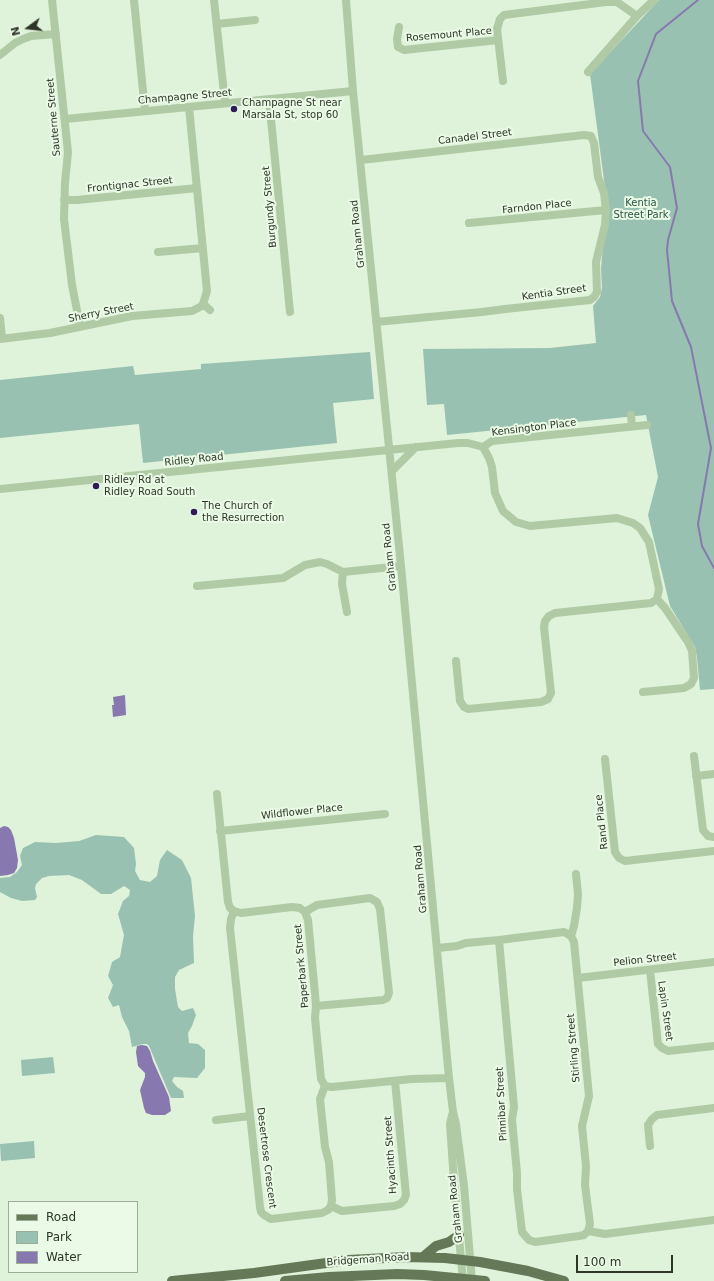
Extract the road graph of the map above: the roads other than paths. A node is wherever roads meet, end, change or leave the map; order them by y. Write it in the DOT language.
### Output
graph roads {
  1 [pos="52,0"];
  2 [pos="134,0"];
  3 [pos="214,0"];
  4 [pos="346,0"];
  5 [pos="654,0"];
  6 [pos="636,16"];
  7 [pos="255,20"];
  8 [pos="217,24"];
  9 [pos="399,27"];
  10 [pos="56,34"];
  11 [pos="498,40"];
  12 [pos="0,55"];
  13 [pos="588,72"];
  14 [pos="503,81"];
  15 [pos="354,91"];
  16 [pos="269,99"];
  17 [pos="226,103"];
  18 [pos="189,107"];
  19 [pos="145,111"];
  20 [pos="66,119"];
  21 [pos="591,136"];
  22 [pos="361,160"];
  23 [pos="197,188"];
  24 [pos="64,200"];
  25 [pos="606,210"];
  26 [pos="469,223"];
  27 [pos="203,248"];
  28 [pos="158,252"];
  29 [pos="203,304"];
  30 [pos="210,310"];
  31 [pos="290,312"];
  32 [pos="0,318"];
  33 [pos="376,322"];
  34 [pos="80,326"];
  35 [pos="1,338"];
  36 [pos="631,415"];
  37 [pos="647,425"];
  38 [pos="632,426"];
  39 [pos="416,447"];
  40 [pos="483,447"];
  41 [pos="390,450"];
  42 [pos="392,471"];
  43 [pos="0,489"];
  44 [pos="401,566"];
  45 [pos="343,572"];
  46 [pos="197,586"];
  47 [pos="657,599"];
  48 [pos="347,612"];
  49 [pos="456,661"];
  50 [pos="643,692"];
  51 [pos="694,756"];
  52 [pos="605,759"];
  53 [pos="714,774"];
  54 [pos="696,776"];
  55 [pos="216,794"];
  56 [pos="385,814"];
  57 [pos="220,831"];
  58 [pos="714,837"];
  59 [pos="714,851"];
  60 [pos="576,874"];
  61 [pos="234,911"];
  62 [pos="305,912"];
  63 [pos="571,936"];
  64 [pos="499,940"];
  65 [pos="438,948"];
  66 [pos="714,962"];
  67 [pos="650,970"];
  68 [pos="578,978"];
  69 [pos="316,1006"];
  70 [pos="714,1046"];
  71 [pos="449,1078"];
  72 [pos="395,1081"];
  73 [pos="325,1086"];
  74 [pos="714,1108"];
  75 [pos="453,1112"];
  76 [pos="250,1116"];
  77 [pos="216,1120"];
  78 [pos="650,1146"];
  79 [pos="331,1206"];
  80 [pos="714,1220"];
  81 [pos="588,1230"];
  82 [pos="459,1235"];
  83 [pos="423,1257"];
  84 [pos="466,1260"];
  85 [pos="327,1263"];
  86 [pos="329,1276"];
  87 [pos="444,1279"];
  88 [pos="468,1280"];
  89 [pos="172,1281"];
  90 [pos="284,1281"];
  91 [pos="485,1281"];
  92 [pos="564,1281"];
  1 -- 10 [label="street, Sauterne Street"];
  2 -- 19 [label="street"];
  3 -- 8 [label="street"];
  4 -- 15 [label="street, Graham Road"];
  5 -- 6 [label="street"];
  6 -- 11 [label="street"];
  6 -- 13 [label="street"];
  7 -- 8 [label="street"];
  8 -- 17 [label="street"];
  9 -- 11 [label="street, Rosemount Place"];
  10 -- 12 [label="street"];
  10 -- 20 [label="street, Sauterne Street"];
  11 -- 14 [label="street"];
  15 -- 16 [label="street, Champagne Street"];
  15 -- 22 [label="street, Graham Road"];
  16 -- 17 [label="street, Champagne Street"];
  16 -- 31 [label="street, Burgundy Street"];
  17 -- 18 [label="street, Champagne Street"];
  18 -- 19 [label="street, Champagne Street"];
  18 -- 23 [label="street"];
  19 -- 20 [label="street, Champagne Street"];
  20 -- 24 [label="street, Sauterne Street"];
  21 -- 22 [label="street, Canadel Street"];
  21 -- 25 [label="street, Kentia Street"];
  22 -- 33 [label="street, Graham Road"];
  23 -- 24 [label="street, Frontignac Street"];
  23 -- 27 [label="street"];
  24 -- 34 [label="street, Sauterne Street"];
  25 -- 26 [label="street, Farndon Place"];
  25 -- 33 [label="street, Kentia Street"];
  27 -- 28 [label="street"];
  27 -- 29 [label="street"];
  29 -- 30 [label="street"];
  29 -- 34 [label="street, Sherry Street"];
  32 -- 35 [label="street"];
  33 -- 41 [label="street, Graham Road"];
  34 -- 35 [label="street, Sherry Street"];
  36 -- 38 [label="street"];
  37 -- 38 [label="street, Kensington Place"];
  38 -- 40 [label="street, Kensington Place"];
  39 -- 40 [label="street, Kensington Place"];
  39 -- 41 [label="street, Kensington Place"];
  39 -- 42 [label="street"];
  40 -- 47 [label="street"];
  41 -- 42 [label="street, Graham Road"];
  41 -- 43 [label="street, Ridley Road"];
  42 -- 44 [label="street, Graham Road"];
  44 -- 45 [label="street"];
  44 -- 65 [label="street, Graham Road"];
  45 -- 46 [label="street"];
  45 -- 48 [label="street"];
  47 -- 49 [label="street"];
  47 -- 50 [label="street"];
  51 -- 54 [label="street"];
  52 -- 59 [label="street, Rand Place"];
  53 -- 54 [label="street"];
  54 -- 58 [label="street"];
  55 -- 57 [label="street"];
  56 -- 57 [label="street, Wildflower Place"];
  57 -- 61 [label="street"];
  60 -- 63 [label="street"];
  61 -- 62 [label="street, Paperbark Street"];
  61 -- 76 [label="street, Desertrose Crescent"];
  62 -- 69 [label="street, Paperbark Street"];
  62 -- 69 [label="street"];
  63 -- 64 [label="street"];
  63 -- 68 [label="street, Stirling Street"];
  64 -- 65 [label="street"];
  64 -- 81 [label="street, Pinnibar Street"];
  65 -- 71 [label="street, Graham Road"];
  66 -- 67 [label="street, Pelion Street"];
  67 -- 68 [label="street, Pelion Street"];
  67 -- 70 [label="street, Lapin Street"];
  68 -- 81 [label="street, Stirling Street"];
  69 -- 73 [label="street, Paperbark Street"];
  71 -- 72 [label="street"];
  71 -- 75 [label="street, Graham Road"];
  72 -- 73 [label="street"];
  72 -- 79 [label="street, Hyacinth Street"];
  73 -- 79 [label="street"];
  74 -- 78 [label="street"];
  75 -- 82 [label="street, Graham Road"];
  75 -- 84 [label="street, Graham Road"];
  76 -- 77 [label="street"];
  76 -- 79 [label="street, Desertrose Crescent"];
  80 -- 81 [label="street"];
  82 -- 83 [label="main road"];
  82 -- 84 [label="street, Graham Road"];
  83 -- 84 [label="main road, Bridgeman Road"];
  83 -- 85 [label="main road, Bridgeman Road"];
  84 -- 88 [label="street, Graham Road"];
  84 -- 92 [label="main road, Bridgeman Road"];
  85 -- 86 [label="main road"];
  85 -- 89 [label="main road, Bridgeman Road"];
  86 -- 87 [label="main road, Bridgeman Road"];
  86 -- 90 [label="main road, Bridgeman Road"];
  87 -- 88 [label="main road, Bridgeman Road"];
  88 -- 91 [label="main road, Bridgeman Road"];
}
